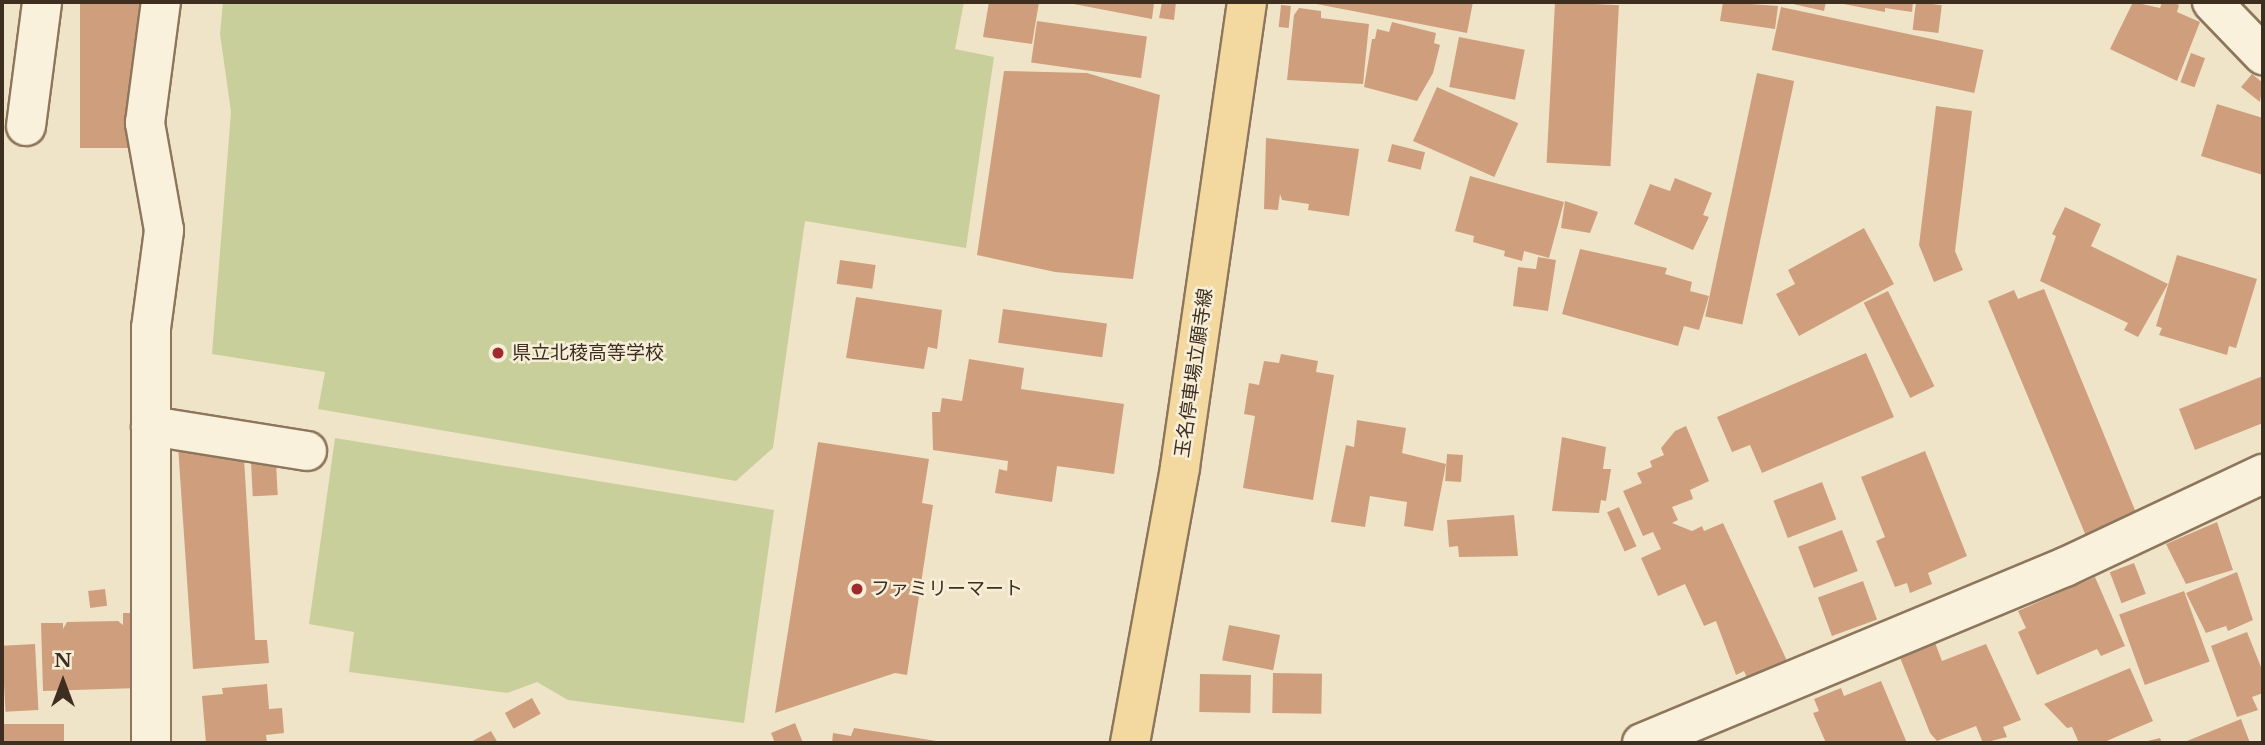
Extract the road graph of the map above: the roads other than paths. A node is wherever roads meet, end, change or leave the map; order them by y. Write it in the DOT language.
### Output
graph roads {
  1 [pos="42,2"];
  2 [pos="161,2"];
  3 [pos="1247,2"];
  4 [pos="2212,2"];
  5 [pos="2263,55"];
  6 [pos="26,126"];
  7 [pos="151,426"];
  8 [pos="307,451"];
  9 [pos="2263,474"];
  10 [pos="150,743"];
  11 [pos="1130,743"];
  12 [pos="1642,743"];
  1 -- 6 [label="street"];
  2 -- 7 [label="street"];
  3 -- 11 [label="main road, 玉名停車場立願寺線"];
  4 -- 5 [label="street"];
  7 -- 8 [label="street"];
  7 -- 10 [label="street"];
  9 -- 12 [label="street"];
}
